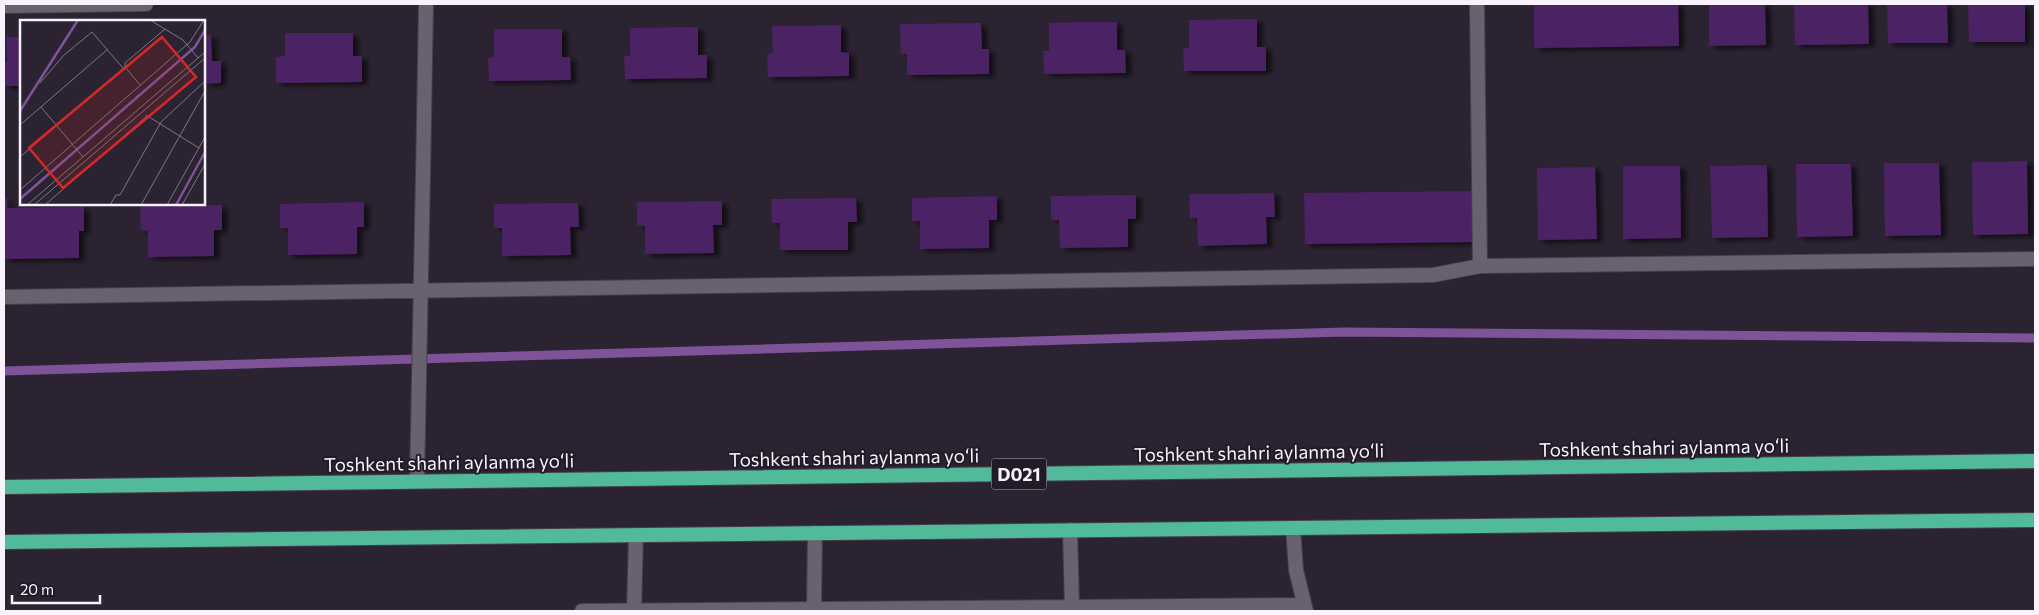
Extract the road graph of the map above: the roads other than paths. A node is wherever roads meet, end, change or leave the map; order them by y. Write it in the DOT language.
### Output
graph roads {
  1 [pos="146,4"];
  2 [pos="426,4"];
  3 [pos="1477,4"];
  4 [pos="4,6"];
  5 [pos="2035,259"];
  6 [pos="1480,266"];
  7 [pos="420,291"];
  8 [pos="4,297"];
  9 [pos="2035,461"];
  10 [pos="417,481"];
  11 [pos="4,487"];
  12 [pos="2035,520"];
  13 [pos="1294,528"];
  14 [pos="1070,530"];
  15 [pos="815,533"];
  16 [pos="636,534"];
  17 [pos="4,542"];
  18 [pos="1072,607"];
  19 [pos="1305,608"];
  20 [pos="814,609"];
  21 [pos="582,611"];
  22 [pos="634,611"];
  1 -- 4 [label="street"];
  2 -- 7 [label="street"];
  3 -- 6 [label="street"];
  5 -- 6 [label="street"];
  6 -- 7 [label="street"];
  7 -- 8 [label="street"];
  7 -- 10 [label="street"];
  9 -- 10 [label="highway, Toshkent shahri aylanma yoʻli / D021"];
  10 -- 11 [label="highway, Toshkent shahri aylanma yoʻli / D021"];
  12 -- 13 [label="highway"];
  13 -- 14 [label="highway"];
  13 -- 19 [label="street"];
  14 -- 15 [label="highway"];
  14 -- 18 [label="street"];
  15 -- 16 [label="highway"];
  15 -- 20 [label="street"];
  16 -- 17 [label="highway"];
  16 -- 22 [label="street"];
  18 -- 19 [label="street"];
  18 -- 20 [label="street"];
  20 -- 22 [label="street"];
  21 -- 22 [label="street"];
}
